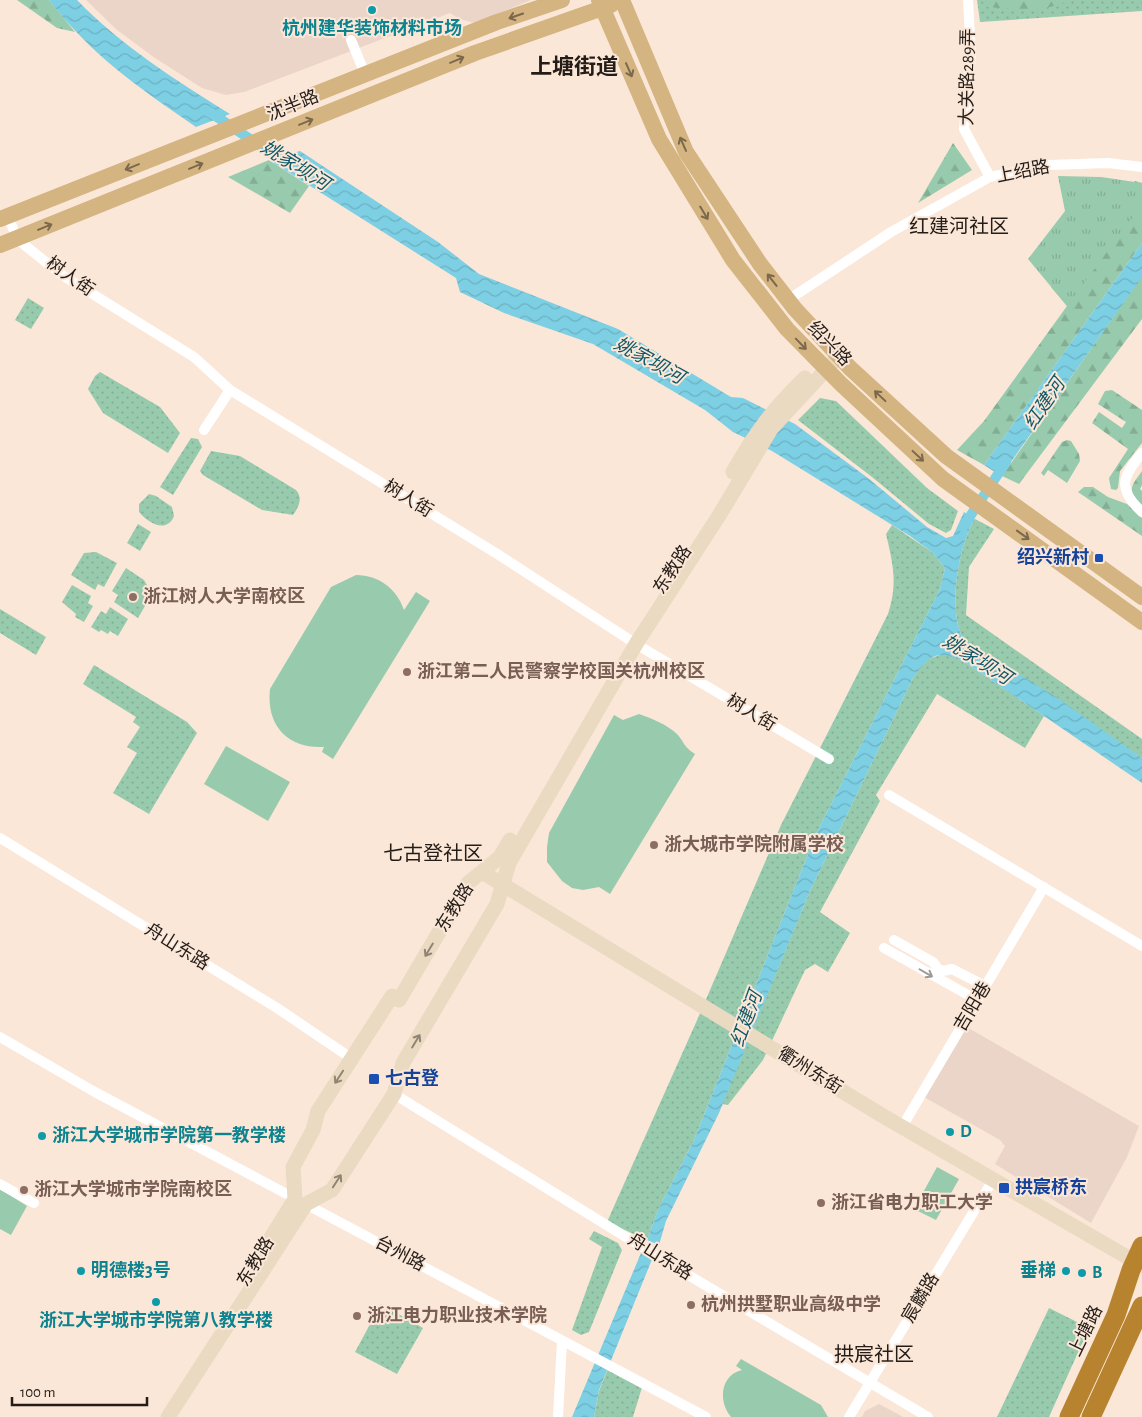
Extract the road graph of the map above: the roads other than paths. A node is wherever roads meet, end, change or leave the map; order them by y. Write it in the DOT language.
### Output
graph roads {
  1 [pos="562,0"];
  2 [pos="623,0"];
  3 [pos="968,0"];
  4 [pos="601,5"];
  5 [pos="351,40"];
  6 [pos="365,74"];
  7 [pos="1142,167"];
  8 [pos="990,177"];
  9 [pos="4,217"];
  10 [pos="17,238"];
  11 [pos="0,246"];
  12 [pos="788,300"];
  13 [pos="839,356"];
  14 [pos="825,368"];
  15 [pos="230,390"];
  16 [pos="204,430"];
  17 [pos="1142,453"];
  18 [pos="1142,512"];
  19 [pos="1142,597"];
  20 [pos="1142,622"];
  21 [pos="632,642"];
  22 [pos="829,759"];
  23 [pos="889,795"];
  24 [pos="0,838"];
  25 [pos="482,872"];
  26 [pos="503,885"];
  27 [pos="1044,887"];
  28 [pos="894,940"];
  29 [pos="1142,946"];
  30 [pos="884,948"];
  31 [pos="986,986"];
  32 [pos="977,1000"];
  33 [pos="0,1037"];
  34 [pos="351,1058"];
  35 [pos="394,1094"];
  36 [pos="902,1127"];
  37 [pos="993,1180"];
  38 [pos="0,1184"];
  39 [pos="300,1201"];
  40 [pos="34,1203"];
  41 [pos="1142,1246"];
  42 [pos="1142,1267"];
  43 [pos="1142,1306"];
  44 [pos="1142,1324"];
  45 [pos="1142,1335"];
  46 [pos="562,1341"];
  47 [pos="869,1383"];
  48 [pos="161,1417"];
  49 [pos="168,1417"];
  50 [pos="558,1417"];
  51 [pos="706,1417"];
  52 [pos="849,1417"];
  53 [pos="928,1417"];
  54 [pos="1068,1417"];
  55 [pos="1077,1417"];
  56 [pos="1091,1417"];
  57 [pos="1099,1417"];
  58 [pos="1103,1417"];
  1 -- 6 [label="main road, 沈半路, one-way"];
  2 -- 4 [label="main road, 沈半路"];
  12 -- 2 [label="main road, 绍兴路, one-way"];
  3 -- 8 [label="street, 大关路289弄"];
  10 -- 4 [label="main road, 沈半路, one-way"];
  4 -- 14 [label="main road, 绍兴路, one-way"];
  5 -- 6 [label="street"];
  6 -- 9 [label="main road, 沈半路, one-way"];
  7 -- 8 [label="street, 上绍路"];
  8 -- 12 [label="street, 上绍路"];
  9 -- 10 [label="street, 树人街"];
  10 -- 11 [label="main road, 沈半路"];
  10 -- 15 [label="street, 树人街"];
  12 -- 13 [label="main road, 绍兴路"];
  13 -- 14 [label="street, 东教路"];
  19 -- 13 [label="main road, 绍兴路, one-way"];
  14 -- 20 [label="main road, 绍兴路, one-way"];
  14 -- 21 [label="street, 东教路"];
  15 -- 16 [label="street"];
  15 -- 21 [label="street, 树人街"];
  17 -- 18 [label="street"];
  21 -- 22 [label="street, 树人街"];
  21 -- 25 [label="street, 东教路"];
  21 -- 26 [label="street, 东教路"];
  23 -- 27 [label="street"];
  24 -- 34 [label="street, 舟山东路"];
  25 -- 26 [label="street, 衢州东街"];
  25 -- 34 [label="street, 东教路, one-way"];
  35 -- 26 [label="street, 东教路, one-way"];
  26 -- 36 [label="street, 衢州东街"];
  27 -- 29 [label="street"];
  27 -- 31 [label="street, 吉阳巷"];
  28 -- 31 [label="street"];
  30 -- 32 [label="street, one-way"];
  31 -- 32 [label="street, 吉阳巷"];
  32 -- 36 [label="street, 吉阳巷"];
  33 -- 39 [label="street, 台州路"];
  34 -- 39 [label="street, 东教路, one-way"];
  39 -- 35 [label="street, 东教路, one-way"];
  35 -- 47 [label="street, 舟山东路"];
  36 -- 37 [label="street, 衢州东街"];
  37 -- 42 [label="street, 衢州东街"];
  37 -- 47 [label="street, 宸麟路"];
  38 -- 40 [label="street"];
  39 -- 46 [label="street, 台州路"];
  39 -- 48 [label="street, 东教路"];
  39 -- 49 [label="street, 东教路"];
  41 -- 54 [label="highway"];
  42 -- 54 [label="main road, 上塘路"];
  42 -- 55 [label="highway"];
  43 -- 56 [label="highway"];
  44 -- 57 [label="main road"];
  45 -- 58 [label="highway"];
  46 -- 50 [label="street"];
  46 -- 51 [label="street, 台州路"];
  47 -- 52 [label="street, 宸麟路"];
  47 -- 53 [label="street, 舟山东路"];
}
